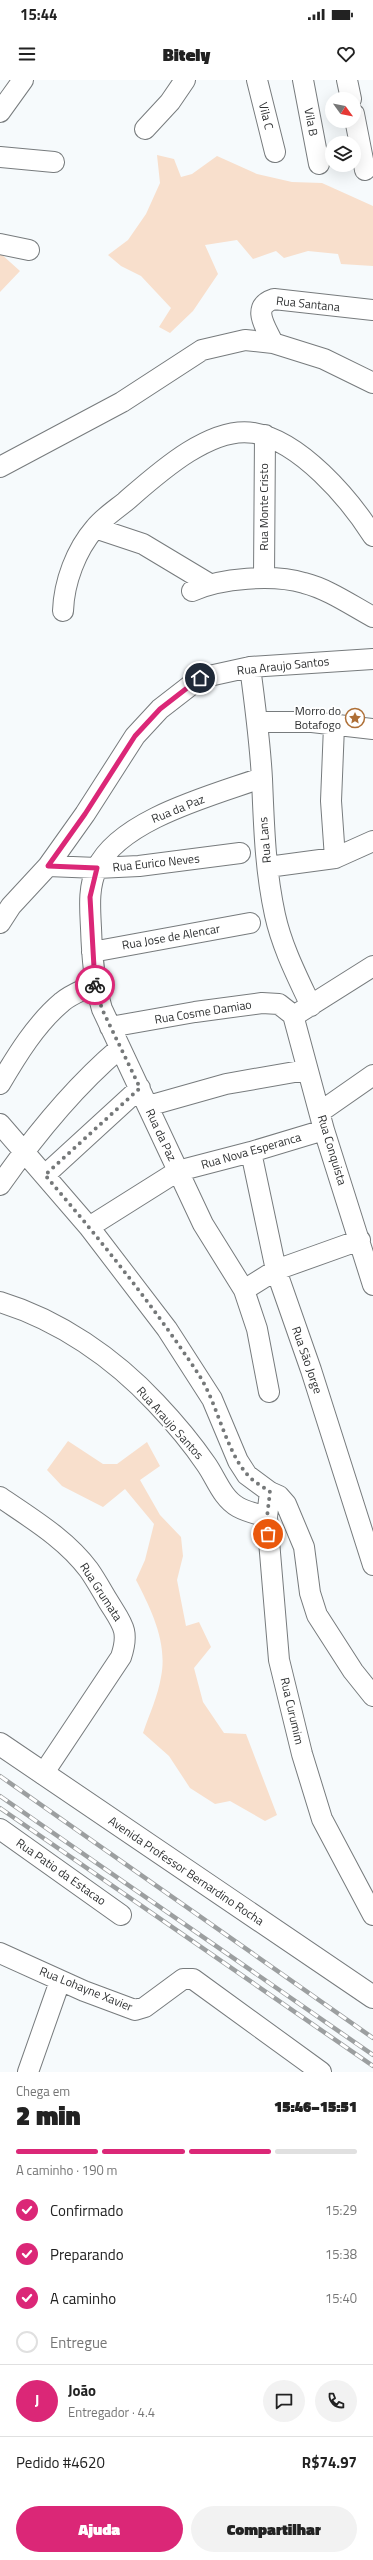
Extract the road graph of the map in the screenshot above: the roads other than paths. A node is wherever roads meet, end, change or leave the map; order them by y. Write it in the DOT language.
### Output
graph roads {
  1 [pos="23,80"];
  2 [pos="186,80"];
  3 [pos="257,80"];
  4 [pos="303,80"];
  5 [pos="347,80"];
  6 [pos="350,92"];
  7 [pos="0,112"];
  8 [pos="357,128"];
  9 [pos="145,129"];
  10 [pos="275,152"];
  11 [pos="0,158"];
  12 [pos="54,162"];
  13 [pos="319,164"];
  14 [pos="365,170"];
  15 [pos="0,244"];
  16 [pos="29,250"];
  17 [pos="373,310"];
  18 [pos="273,344"];
  19 [pos="371,375"];
  20 [pos="264,435"];
  21 [pos="0,467"];
  22 [pos="95,528"];
  23 [pos="373,536"];
  24 [pos="264,578"];
  25 [pos="63,611"];
  26 [pos="373,617"];
  27 [pos="373,659"];
  28 [pos="250,667"];
  29 [pos="257,722"];
  30 [pos="334,726"];
  31 [pos="373,729"];
  32 [pos="262,778"];
  33 [pos="373,842"];
  34 [pos="240,853"];
  35 [pos="335,858"];
  36 [pos="48,866"];
  37 [pos="268,867"];
  38 [pos="97,868"];
  39 [pos="0,923"];
  40 [pos="250,923"];
  41 [pos="92,952"];
  42 [pos="373,966"];
  43 [pos="95,984"];
  44 [pos="311,1006"];
  45 [pos="293,1015"];
  46 [pos="110,1028"];
  47 [pos="120,1048"];
  48 [pos="306,1070"];
  49 [pos="373,1075"];
  50 [pos="0,1084"];
  51 [pos="140,1088"];
  52 [pos="148,1106"];
  53 [pos="322,1121"];
  54 [pos="0,1124"];
  55 [pos="24,1150"];
  56 [pos="251,1152"];
  57 [pos="178,1171"];
  58 [pos="45,1175"];
  59 [pos="0,1185"];
  60 [pos="89,1227"];
  61 [pos="360,1240"];
  62 [pos="276,1270"];
  63 [pos="373,1285"];
  64 [pos="244,1290"];
  65 [pos="0,1302"];
  66 [pos="269,1392"];
  67 [pos="270,1492"];
  68 [pos="0,1497"];
  69 [pos="267,1517"];
  70 [pos="373,1565"];
  71 [pos="373,1696"];
  72 [pos="0,1744"];
  73 [pos="43,1774"];
  74 [pos="0,1829"];
  75 [pos="121,1915"];
  76 [pos="373,1916"];
  77 [pos="0,1953"];
  78 [pos="60,1981"];
  79 [pos="373,1997"];
  80 [pos="28,2072"];
  81 [pos="321,2072"];
  1 -- 7 [label="street"];
  2 -- 9 [label="street"];
  3 -- 10 [label="street, Vila C"];
  4 -- 13 [label="street, Vila B"];
  5 -- 6 [label="street"];
  8 -- 14 [label="street"];
  11 -- 12 [label="street"];
  15 -- 16 [label="street"];
  17 -- 18 [label="street, Rua Santana"];
  18 -- 19 [label="street"];
  18 -- 21 [label="street"];
  20 -- 22 [label="street"];
  20 -- 23 [label="street"];
  20 -- 24 [label="street, Rua Monte Cristo"];
  22 -- 24 [label="street"];
  22 -- 25 [label="street"];
  24 -- 26 [label="street"];
  27 -- 28 [label="street, Rua Araujo Santos"];
  28 -- 29 [label="street, Rua Lans"];
  28 -- 36 [label="street, Rua Araujo Santos"];
  29 -- 30 [label="street"];
  29 -- 32 [label="street, Rua Lans"];
  30 -- 31 [label="street"];
  30 -- 35 [label="street"];
  32 -- 37 [label="street, Rua Lans"];
  32 -- 38 [label="street, Rua da Paz"];
  33 -- 35 [label="street"];
  34 -- 38 [label="street, Rua Eurico Neves"];
  35 -- 37 [label="street"];
  36 -- 38 [label="street, Rua Eurico Neves"];
  36 -- 39 [label="street, Rua Araujo Santos"];
  37 -- 44 [label="street, Rua Lans"];
  38 -- 41 [label="street, Rua da Paz"];
  40 -- 41 [label="street, Rua Jose de Alencar"];
  41 -- 43 [label="street, Rua da Paz"];
  42 -- 44 [label="street"];
  43 -- 46 [label="street, Rua da Paz"];
  43 -- 50 [label="street"];
  44 -- 45 [label="street"];
  45 -- 46 [label="street, Rua Cosme Damiao"];
  45 -- 48 [label="street, Rua Conquista"];
  46 -- 47 [label="street, Rua da Paz"];
  47 -- 51 [label="street, Rua da Paz"];
  47 -- 55 [label="street"];
  48 -- 52 [label="street"];
  48 -- 53 [label="street, Rua Conquista"];
  49 -- 53 [label="street, Rua Nova Esperanca"];
  51 -- 52 [label="street, Rua da Paz"];
  51 -- 58 [label="street"];
  52 -- 57 [label="street, Rua da Paz"];
  53 -- 56 [label="street, Rua Nova Esperanca"];
  53 -- 61 [label="street, Rua Conquista"];
  54 -- 55 [label="street"];
  55 -- 58 [label="street"];
  55 -- 59 [label="street"];
  56 -- 57 [label="street, Rua Nova Esperanca"];
  56 -- 62 [label="street, Rua São Jorge"];
  57 -- 60 [label="street, Rua Nova Esperanca"];
  57 -- 64 [label="street, Rua da Paz"];
  58 -- 60 [label="street"];
  60 -- 67 [label="street"];
  61 -- 62 [label="street"];
  61 -- 63 [label="street, Rua Conquista"];
  62 -- 64 [label="street"];
  62 -- 70 [label="street, Rua São Jorge"];
  64 -- 66 [label="street, Rua da Paz"];
  65 -- 69 [label="street, Rua Araujo Santos"];
  67 -- 69 [label="street, Rua Curumim"];
  67 -- 71 [label="street"];
  68 -- 73 [label="street, Rua Grumata"];
  69 -- 76 [label="street, Rua Curumim"];
  72 -- 73 [label="main road, Avenida Professor Bernardino Rocha"];
  73 -- 79 [label="main road, Avenida Professor Bernardino Rocha"];
  74 -- 75 [label="street, Rua Patio da Estacao"];
  77 -- 78 [label="street, Rua Lohayne Xavier"];
  78 -- 80 [label="street"];
  78 -- 81 [label="street, Rua Lohayne Xavier"];
}
